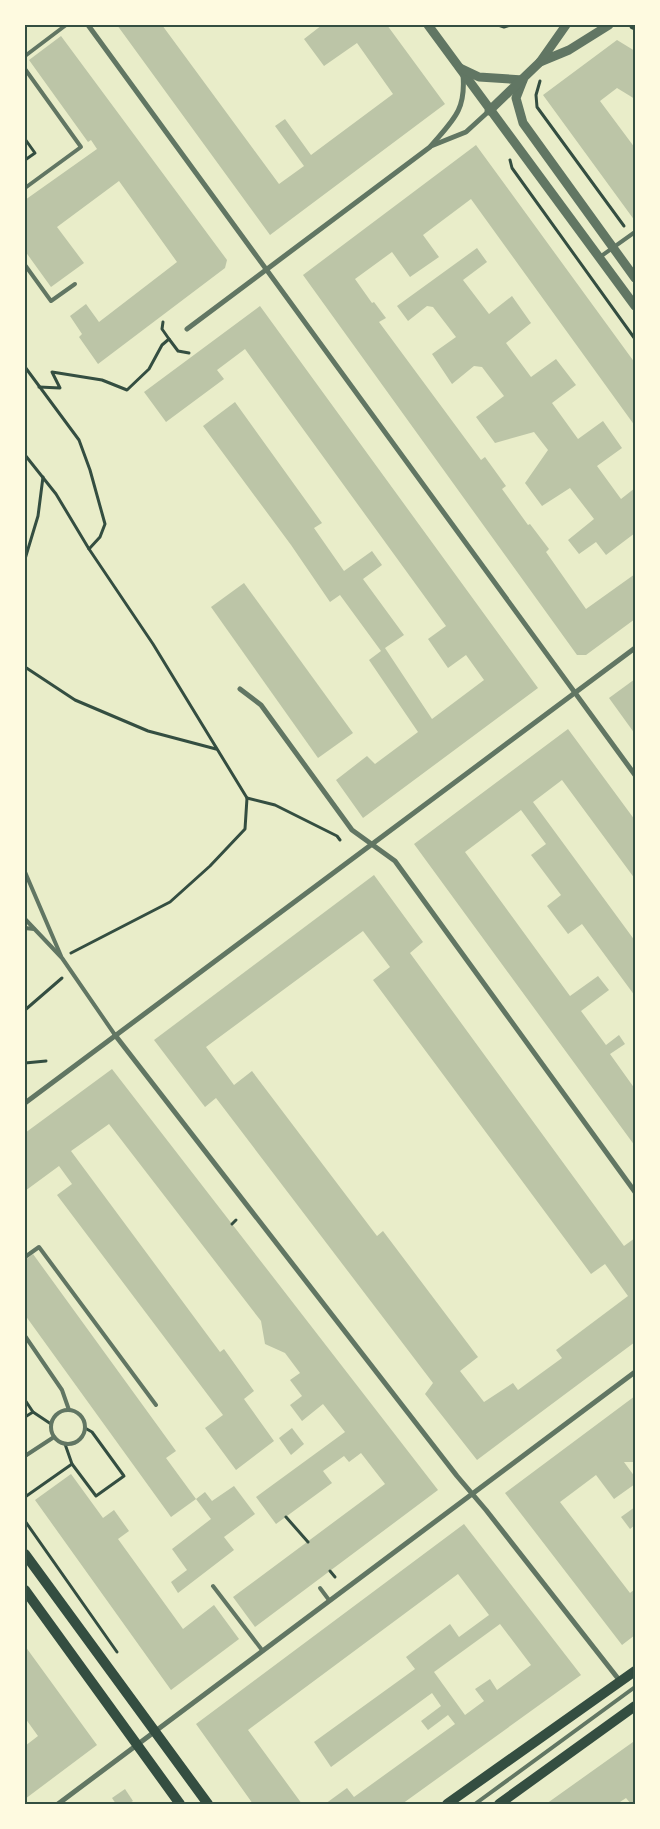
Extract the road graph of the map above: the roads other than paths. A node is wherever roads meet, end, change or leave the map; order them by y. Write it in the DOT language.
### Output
graph roads {
  1 [pos="66,25"];
  2 [pos="88,25"];
  3 [pos="428,25"];
  4 [pos="566,25"];
  5 [pos="609,25"];
  6 [pos="25,56"];
  7 [pos="540,62"];
  8 [pos="25,69"];
  9 [pos="461,71"];
  10 [pos="523,80"];
  11 [pos="489,111"];
  12 [pos="430,147"];
  13 [pos="25,188"];
  14 [pos="635,232"];
  15 [pos="613,248"];
  16 [pos="600,258"];
  17 [pos="25,265"];
  18 [pos="266,270"];
  19 [pos="635,278"];
  20 [pos="75,284"];
  21 [pos="635,306"];
  22 [pos="187,328"];
  23 [pos="635,648"];
  24 [pos="240,689"];
  25 [pos="575,693"];
  26 [pos="635,775"];
  27 [pos="372,844"];
  28 [pos="25,872"];
  29 [pos="25,919"];
  30 [pos="25,928"];
  31 [pos="34,929"];
  32 [pos="62,958"];
  33 [pos="115,1035"];
  34 [pos="25,1102"];
  35 [pos="635,1192"];
  36 [pos="25,1257"];
  37 [pos="25,1336"];
  38 [pos="635,1372"];
  39 [pos="156,1405"];
  40 [pos="69,1410"];
  41 [pos="54,1437"];
  42 [pos="25,1456"];
  43 [pos="472,1494"];
  44 [pos="25,1554"];
  45 [pos="213,1586"];
  46 [pos="320,1588"];
  47 [pos="25,1590"];
  48 [pos="329,1600"];
  49 [pos="262,1650"];
  50 [pos="635,1671"];
  51 [pos="620,1681"];
  52 [pos="635,1687"];
  53 [pos="635,1706"];
  54 [pos="154,1730"];
  55 [pos="137,1744"];
  56 [pos="58,1804"];
  57 [pos="180,1804"];
  58 [pos="208,1804"];
  59 [pos="447,1804"];
  60 [pos="475,1804"];
  61 [pos="499,1804"];
  1 -- 6 [label="lane"];
  2 -- 18 [label="street"];
  3 -- 9 [label="street"];
  4 -- 7 [label="street"];
  5 -- 7 [label="street"];
  7 -- 10 [label="street"];
  8 -- 13 [label="lane"];
  9 -- 10 [label="street"];
  9 -- 11 [label="street"];
  9 -- 12 [label="street"];
  10 -- 11 [label="street"];
  10 -- 15 [label="street"];
  11 -- 12 [label="street"];
  11 -- 16 [label="street"];
  12 -- 18 [label="street"];
  14 -- 15 [label="lane"];
  15 -- 16 [label="lane"];
  15 -- 19 [label="street"];
  16 -- 21 [label="street"];
  17 -- 20 [label="lane"];
  18 -- 22 [label="street"];
  18 -- 25 [label="street"];
  23 -- 25 [label="street"];
  24 -- 27 [label="street"];
  25 -- 26 [label="street"];
  25 -- 27 [label="street"];
  27 -- 33 [label="street"];
  27 -- 35 [label="street"];
  28 -- 32 [label="lane"];
  29 -- 31 [label="lane"];
  30 -- 31 [label="lane"];
  31 -- 32 [label="lane"];
  32 -- 33 [label="lane"];
  33 -- 34 [label="street"];
  33 -- 43 [label="street"];
  36 -- 39 [label="lane"];
  37 -- 40 [label="lane"];
  38 -- 43 [label="street"];
  40 -- 41 [label="lane"];
  40 -- 41 [label="lane"];
  41 -- 42 [label="lane"];
  43 -- 48 [label="street"];
  43 -- 51 [label="street"];
  44 -- 54 [label="main road"];
  45 -- 49 [label="lane"];
  46 -- 48 [label="lane"];
  47 -- 55 [label="main road"];
  48 -- 49 [label="street"];
  49 -- 54 [label="street"];
  50 -- 51 [label="main road"];
  51 -- 59 [label="main road"];
  52 -- 60 [label="lane"];
  53 -- 61 [label="main road"];
  54 -- 55 [label="street"];
  54 -- 58 [label="main road"];
  55 -- 56 [label="street"];
  55 -- 57 [label="main road"];
}
